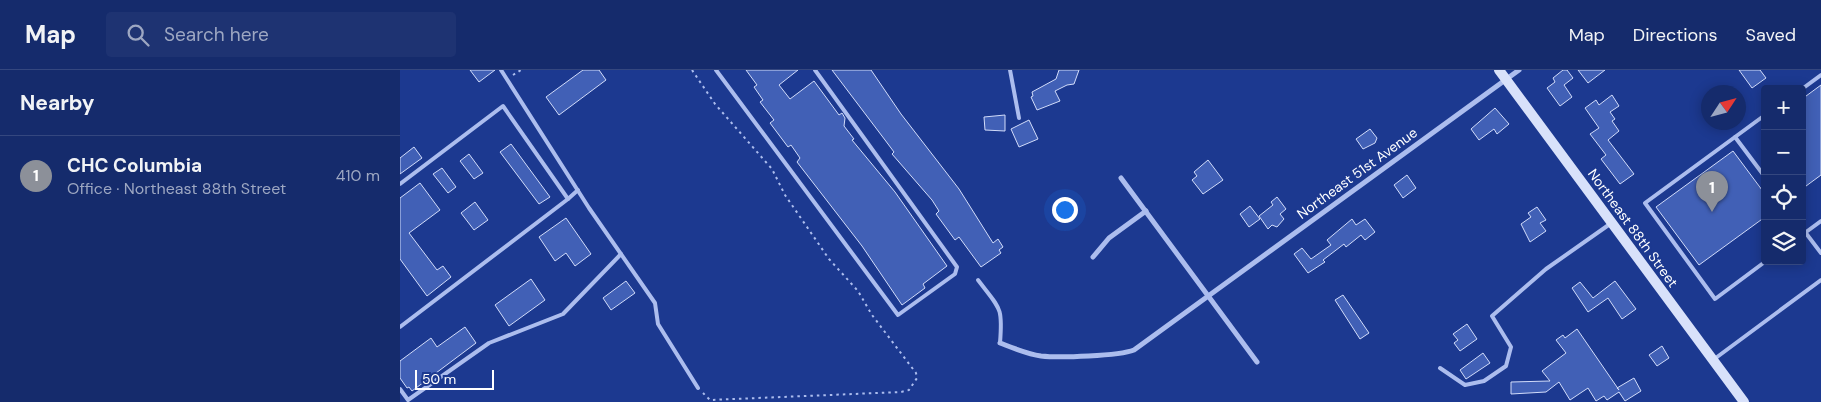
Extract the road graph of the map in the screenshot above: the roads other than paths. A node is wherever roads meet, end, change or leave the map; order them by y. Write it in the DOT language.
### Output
graph roads {
  1 [pos="501,70"];
  2 [pos="716,70"];
  3 [pos="815,70"];
  4 [pos="1010,70"];
  5 [pos="1519,70"];
  6 [pos="1502,74"];
  7 [pos="1821,75"];
  8 [pos="1806,86"];
  9 [pos="1019,118"];
  10 [pos="1761,118"];
  11 [pos="1735,137"];
  12 [pos="1764,175"];
  13 [pos="1121,178"];
  14 [pos="400,184"];
  15 [pos="578,190"];
  16 [pos="568,199"];
  17 [pos="1146,211"];
  18 [pos="1821,221"];
  19 [pos="1612,223"];
  20 [pos="1806,232"];
  21 [pos="1806,236"];
  22 [pos="1821,253"];
  23 [pos="621,254"];
  24 [pos="1093,257"];
  25 [pos="1761,265"];
  26 [pos="978,280"];
  27 [pos="1821,280"];
  28 [pos="1209,296"];
  29 [pos="400,327"];
  30 [pos="1000,343"];
  31 [pos="1714,360"];
  32 [pos="1257,362"];
  33 [pos="1440,368"];
  34 [pos="698,388"];
  35 [pos="400,389"];
  36 [pos="1744,402"];
  1 -- 15 [label="lane"];
  2 -- 3 [label="lane"];
  4 -- 9 [label="lane"];
  5 -- 6 [label="street, Northeast 51st Avenue"];
  6 -- 19 [label="main road, Northeast 88th Street"];
  6 -- 28 [label="street, Northeast 51st Avenue"];
  7 -- 8 [label="lane"];
  10 -- 11 [label="lane"];
  11 -- 12 [label="lane"];
  11 -- 25 [label="lane"];
  13 -- 17 [label="street"];
  14 -- 16 [label="lane"];
  15 -- 16 [label="lane"];
  15 -- 23 [label="lane"];
  16 -- 29 [label="lane"];
  17 -- 24 [label="street"];
  17 -- 28 [label="street"];
  18 -- 20 [label="lane"];
  19 -- 31 [label="main road, Northeast 88th Street"];
  19 -- 33 [label="lane"];
  21 -- 22 [label="lane"];
  23 -- 34 [label="lane"];
  23 -- 35 [label="lane"];
  26 -- 30 [label="lane"];
  27 -- 31 [label="lane"];
  28 -- 30 [label="street, Northeast 51st Avenue"];
  28 -- 32 [label="street"];
  31 -- 36 [label="main road, Northeast 88th Street"];
}
